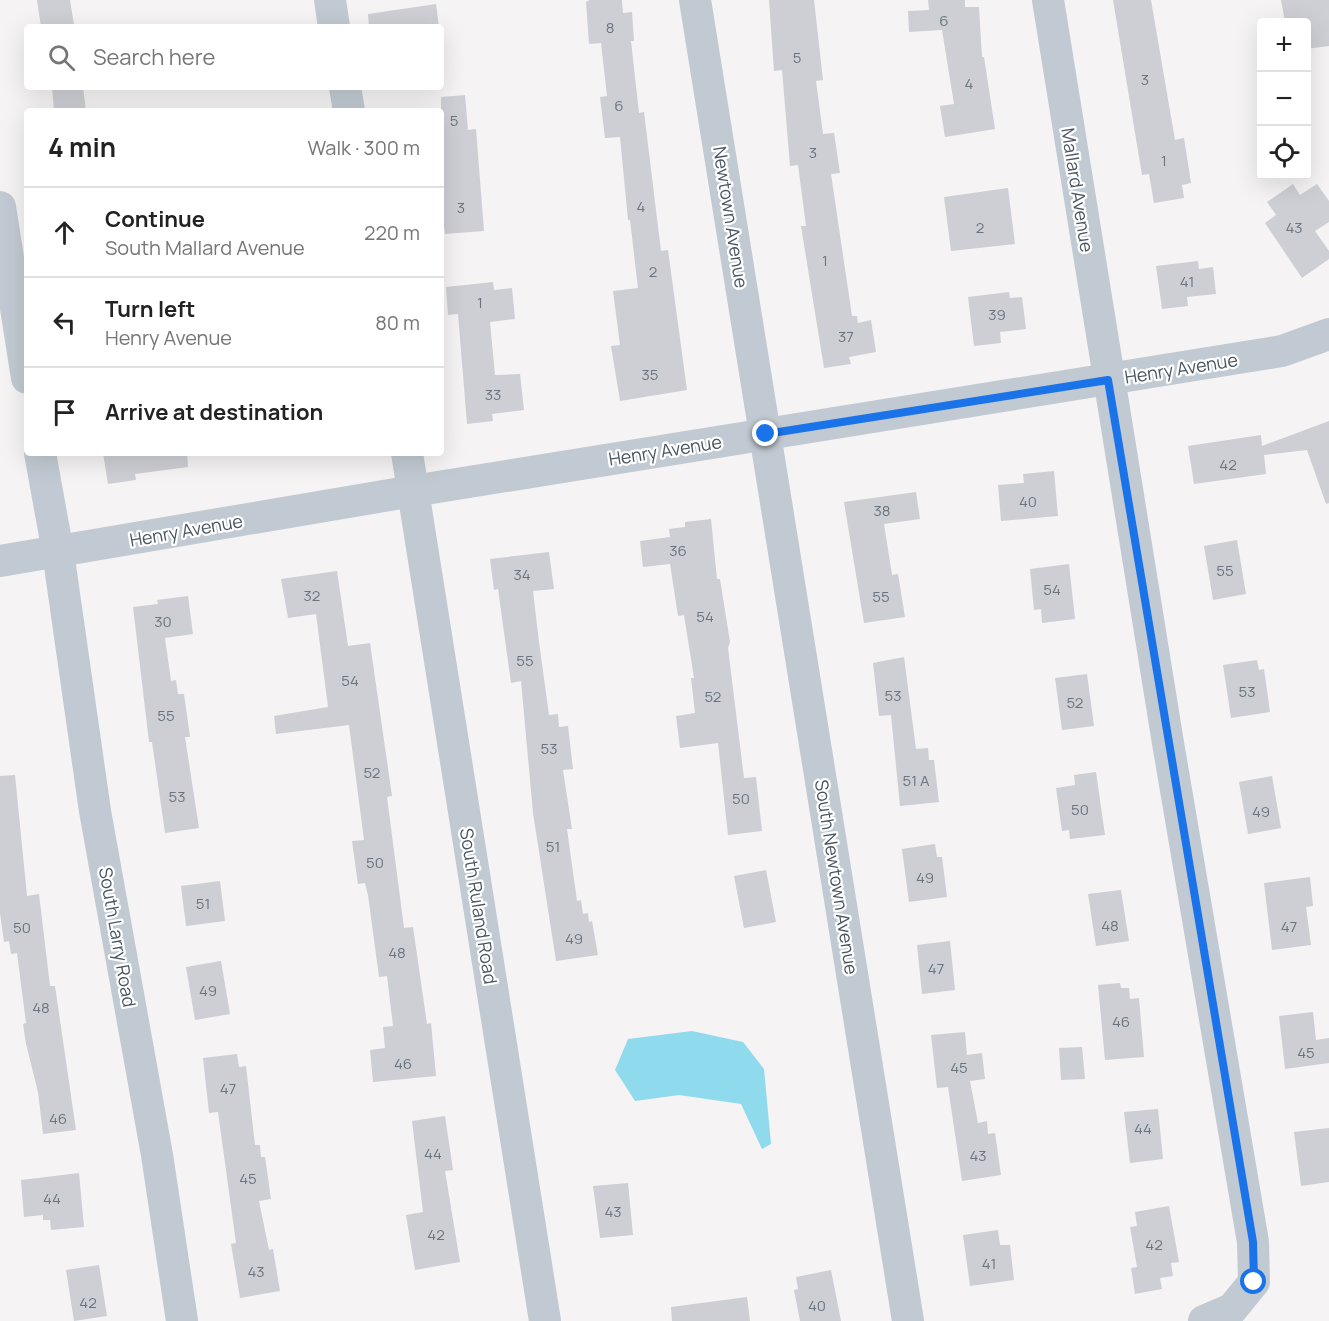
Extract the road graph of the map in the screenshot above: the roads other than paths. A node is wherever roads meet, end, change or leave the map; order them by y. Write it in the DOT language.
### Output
graph roads {
  1 [pos="330,0"];
  2 [pos="695,0"];
  3 [pos="1048,0"];
  4 [pos="334,24"];
  5 [pos="346,90"];
  6 [pos="348,108"];
  7 [pos="0,207"];
  8 [pos="1329,334"];
  9 [pos="24,359"];
  10 [pos="1108,380"];
  11 [pos="766,434"];
  12 [pos="41,456"];
  13 [pos="407,456"];
  14 [pos="413,491"];
  15 [pos="58,552"];
  16 [pos="0,561"];
  17 [pos="1218,1315"];
  18 [pos="182,1321"];
  19 [pos="545,1321"];
  20 [pos="908,1321"];
  1 -- 4 [label="street"];
  2 -- 11 [label="street, Newtown Avenue"];
  3 -- 10 [label="street, Mallard Avenue"];
  5 -- 6 [label="street"];
  7 -- 9 [label="street"];
  8 -- 10 [label="street, Henry Avenue"];
  10 -- 11 [label="street, Henry Avenue"];
  10 -- 17 [label="street, Mallard Avenue"];
  11 -- 14 [label="street, Henry Avenue"];
  11 -- 20 [label="street, South Newtown Avenue"];
  12 -- 15 [label="street, South Larry Road"];
  13 -- 14 [label="street, South Ruland Road"];
  14 -- 15 [label="street, Henry Avenue"];
  14 -- 19 [label="street, South Ruland Road"];
  15 -- 16 [label="street, Henry Avenue"];
  15 -- 18 [label="street, South Larry Road"];
}
